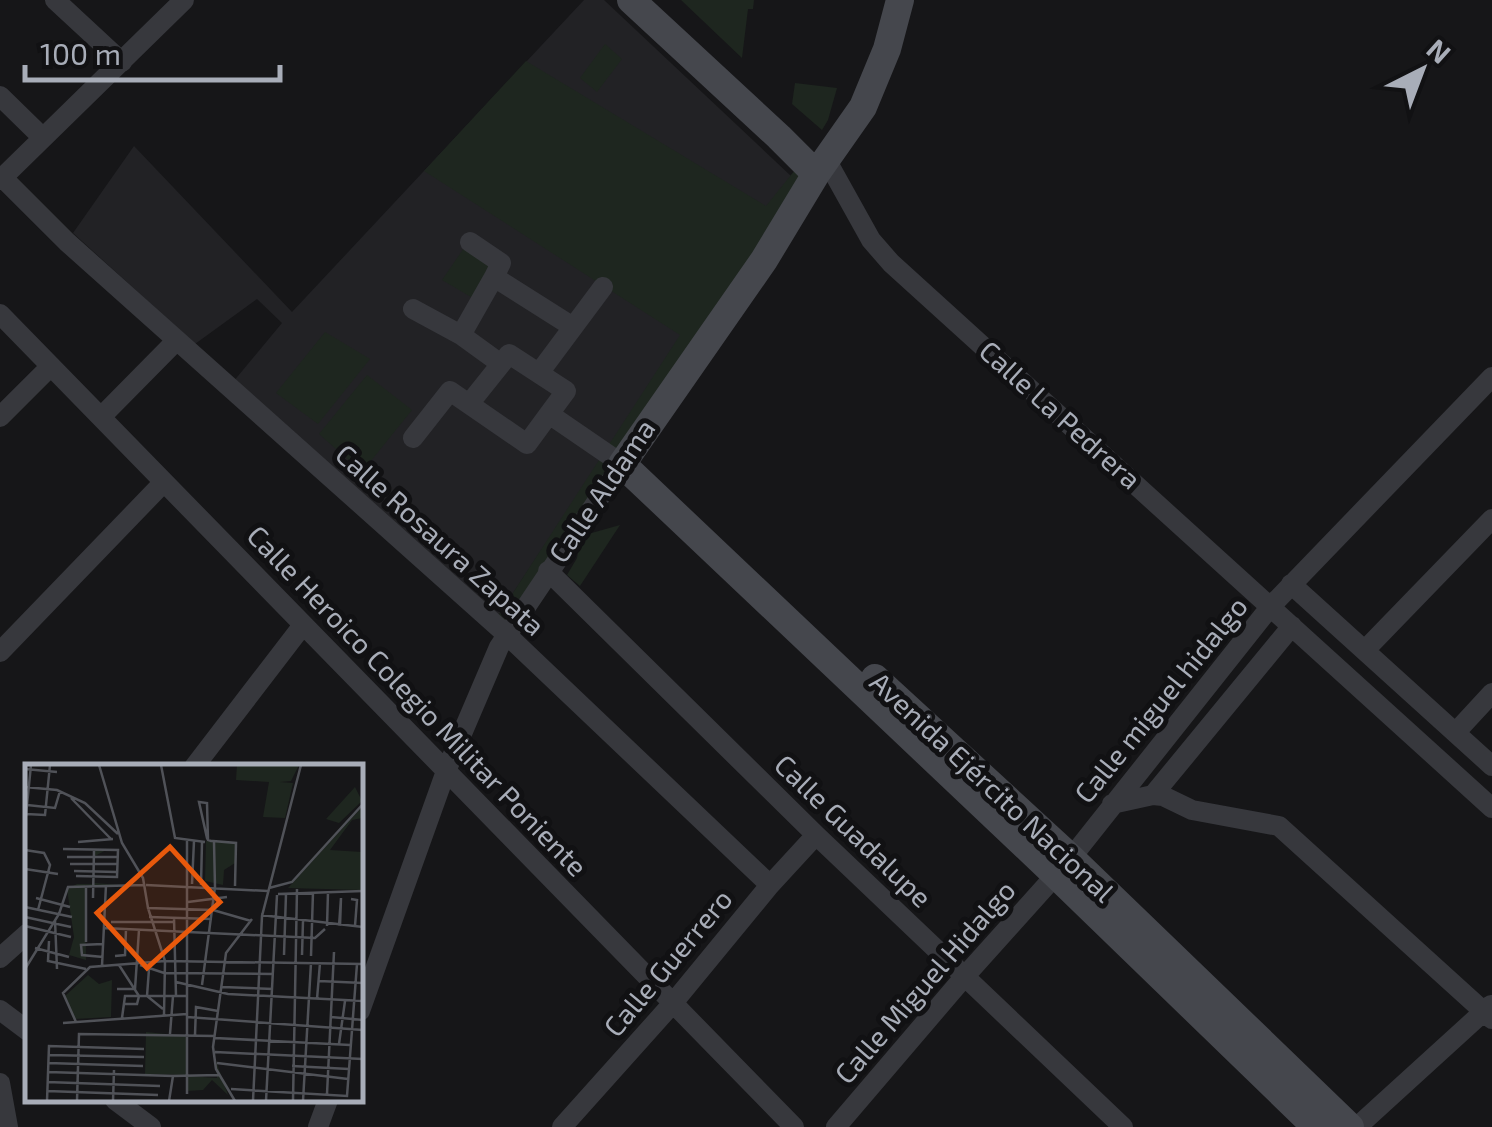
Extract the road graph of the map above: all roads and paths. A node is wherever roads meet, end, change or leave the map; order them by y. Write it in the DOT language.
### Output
graph roads {
  1 [pos="56,0"];
  2 [pos="184,0"];
  3 [pos="631,0"];
  4 [pos="655,0"];
  5 [pos="900,0"];
  6 [pos="122,62"];
  7 [pos="0,96"];
  8 [pos="43,138"];
  9 [pos="821,168"];
  10 [pos="1,179"];
  11 [pos="470,242"];
  12 [pos="494,277"];
  13 [pos="603,287"];
  14 [pos="413,308"];
  15 [pos="0,314"];
  16 [pos="574,326"];
  17 [pos="460,335"];
  18 [pos="176,340"];
  19 [pos="501,364"];
  20 [pos="50,366"];
  21 [pos="539,373"];
  22 [pos="1492,376"];
  23 [pos="469,404"];
  24 [pos="549,414"];
  25 [pos="0,416"];
  26 [pos="101,418"];
  27 [pos="414,438"];
  28 [pos="626,458"];
  29 [pos="164,482"];
  30 [pos="1492,519"];
  31 [pos="548,570"];
  32 [pos="1292,584"];
  33 [pos="1271,606"];
  34 [pos="303,624"];
  35 [pos="1292,626"];
  36 [pos="506,634"];
  37 [pos="1366,649"];
  38 [pos="0,652"];
  39 [pos="1210,682"];
  40 [pos="1492,693"];
  41 [pos="1228,704"];
  42 [pos="1456,732"];
  43 [pos="196,764"];
  44 [pos="1492,766"];
  45 [pos="446,771"];
  46 [pos="1153,795"];
  47 [pos="1112,804"];
  48 [pos="1492,808"];
  49 [pos="816,835"];
  50 [pos="1063,866"];
  51 [pos="770,885"];
  52 [pos="25,936"];
  53 [pos="0,958"];
  54 [pos="965,976"];
  55 [pos="673,1003"];
  56 [pos="362,1005"];
  57 [pos="0,1010"];
  58 [pos="1489,1011"];
  59 [pos="25,1029"];
  60 [pos="0,1082"];
  61 [pos="119,1102"];
  62 [pos="327,1102"];
  63 [pos="8,1127"];
  64 [pos="151,1127"];
  65 [pos="318,1127"];
  66 [pos="562,1127"];
  67 [pos="794,1127"];
  68 [pos="836,1127"];
  69 [pos="1123,1127"];
  70 [pos="1316,1127"];
  71 [pos="1353,1127"];
  1 -- 6 [label="street"];
  2 -- 6 [label="street"];
  3 -- 9 [label="main road, Calle La Pedrera"];
  4 -- 9 [label="main road, Calle La Pedrera"];
  5 -- 9 [label="main road, Calle Aldama"];
  6 -- 8 [label="street"];
  7 -- 8 [label="street"];
  8 -- 10 [label="street"];
  9 -- 28 [label="main road, Calle Aldama"];
  9 -- 33 [label="street, Calle La Pedrera"];
  10 -- 18 [label="street, Calle Rosaura Zapata"];
  11 -- 12 [label="street"];
  12 -- 16 [label="street"];
  12 -- 17 [label="street"];
  13 -- 16 [label="street"];
  14 -- 17 [label="street"];
  15 -- 20 [label="street, Calle Heroico Colegio Militar Poniente"];
  16 -- 21 [label="street"];
  17 -- 19 [label="street"];
  18 -- 26 [label="street"];
  18 -- 36 [label="street, Calle Rosaura Zapata"];
  19 -- 21 [label="street"];
  19 -- 23 [label="street"];
  20 -- 25 [label="street"];
  20 -- 26 [label="street, Calle Heroico Colegio Militar Poniente"];
  21 -- 24 [label="street"];
  22 -- 32 [label="street, Calle miguel hidalgo"];
  23 -- 24 [label="street"];
  23 -- 27 [label="street"];
  24 -- 28 [label="street"];
  26 -- 29 [label="street, Calle Heroico Colegio Militar Poniente"];
  28 -- 31 [label="street, Calle Aldama"];
  28 -- 50 [label="main road, Avenida Ejército Nacional"];
  29 -- 34 [label="street, Calle Heroico Colegio Militar Poniente"];
  29 -- 38 [label="street"];
  30 -- 37 [label="street"];
  31 -- 36 [label="street, Calle Aldama"];
  31 -- 49 [label="street, Calle Guadalupe"];
  32 -- 33 [label="street, Calle miguel hidalgo"];
  32 -- 37 [label="street"];
  33 -- 35 [label="street, Calle La Pedrera"];
  33 -- 39 [label="street, Calle miguel hidalgo"];
  34 -- 43 [label="street"];
  34 -- 45 [label="street, Calle Heroico Colegio Militar Poniente"];
  35 -- 41 [label="street"];
  35 -- 48 [label="street, Calle La Pedrera"];
  36 -- 45 [label="street, Calle Aldama"];
  36 -- 51 [label="street, Calle Rosaura Zapata"];
  37 -- 42 [label="street"];
  39 -- 41 [label="street"];
  39 -- 47 [label="street, Calle miguel hidalgo"];
  40 -- 42 [label="street"];
  41 -- 46 [label="street"];
  42 -- 44 [label="street"];
  45 -- 55 [label="street, Calle Heroico Colegio Militar Poniente"];
  45 -- 56 [label="street, Calle Aldama"];
  46 -- 47 [label="street"];
  46 -- 58 [label="street"];
  47 -- 50 [label="street, Calle miguel hidalgo"];
  49 -- 51 [label="street, Calle Guerrero"];
  49 -- 54 [label="street, Calle Guadalupe"];
  50 -- 54 [label="street, Calle Miguel Hidalgo"];
  50 -- 70 [label="main road, Avenida Ejército Nacional"];
  50 -- 71 [label="main road, Avenida Ejército Nacional"];
  51 -- 55 [label="street, Calle Guerrero"];
  52 -- 53 [label="street"];
  54 -- 68 [label="street, Calle Miguel Hidalgo"];
  54 -- 69 [label="street, Calle Guadalupe"];
  55 -- 66 [label="street, Calle Guerrero"];
  55 -- 67 [label="street, Calle Heroico Colegio Militar Poniente"];
  57 -- 59 [label="street"];
  58 -- 71 [label="street"];
  60 -- 63 [label="street"];
  61 -- 64 [label="street"];
  62 -- 65 [label="street"];
}
